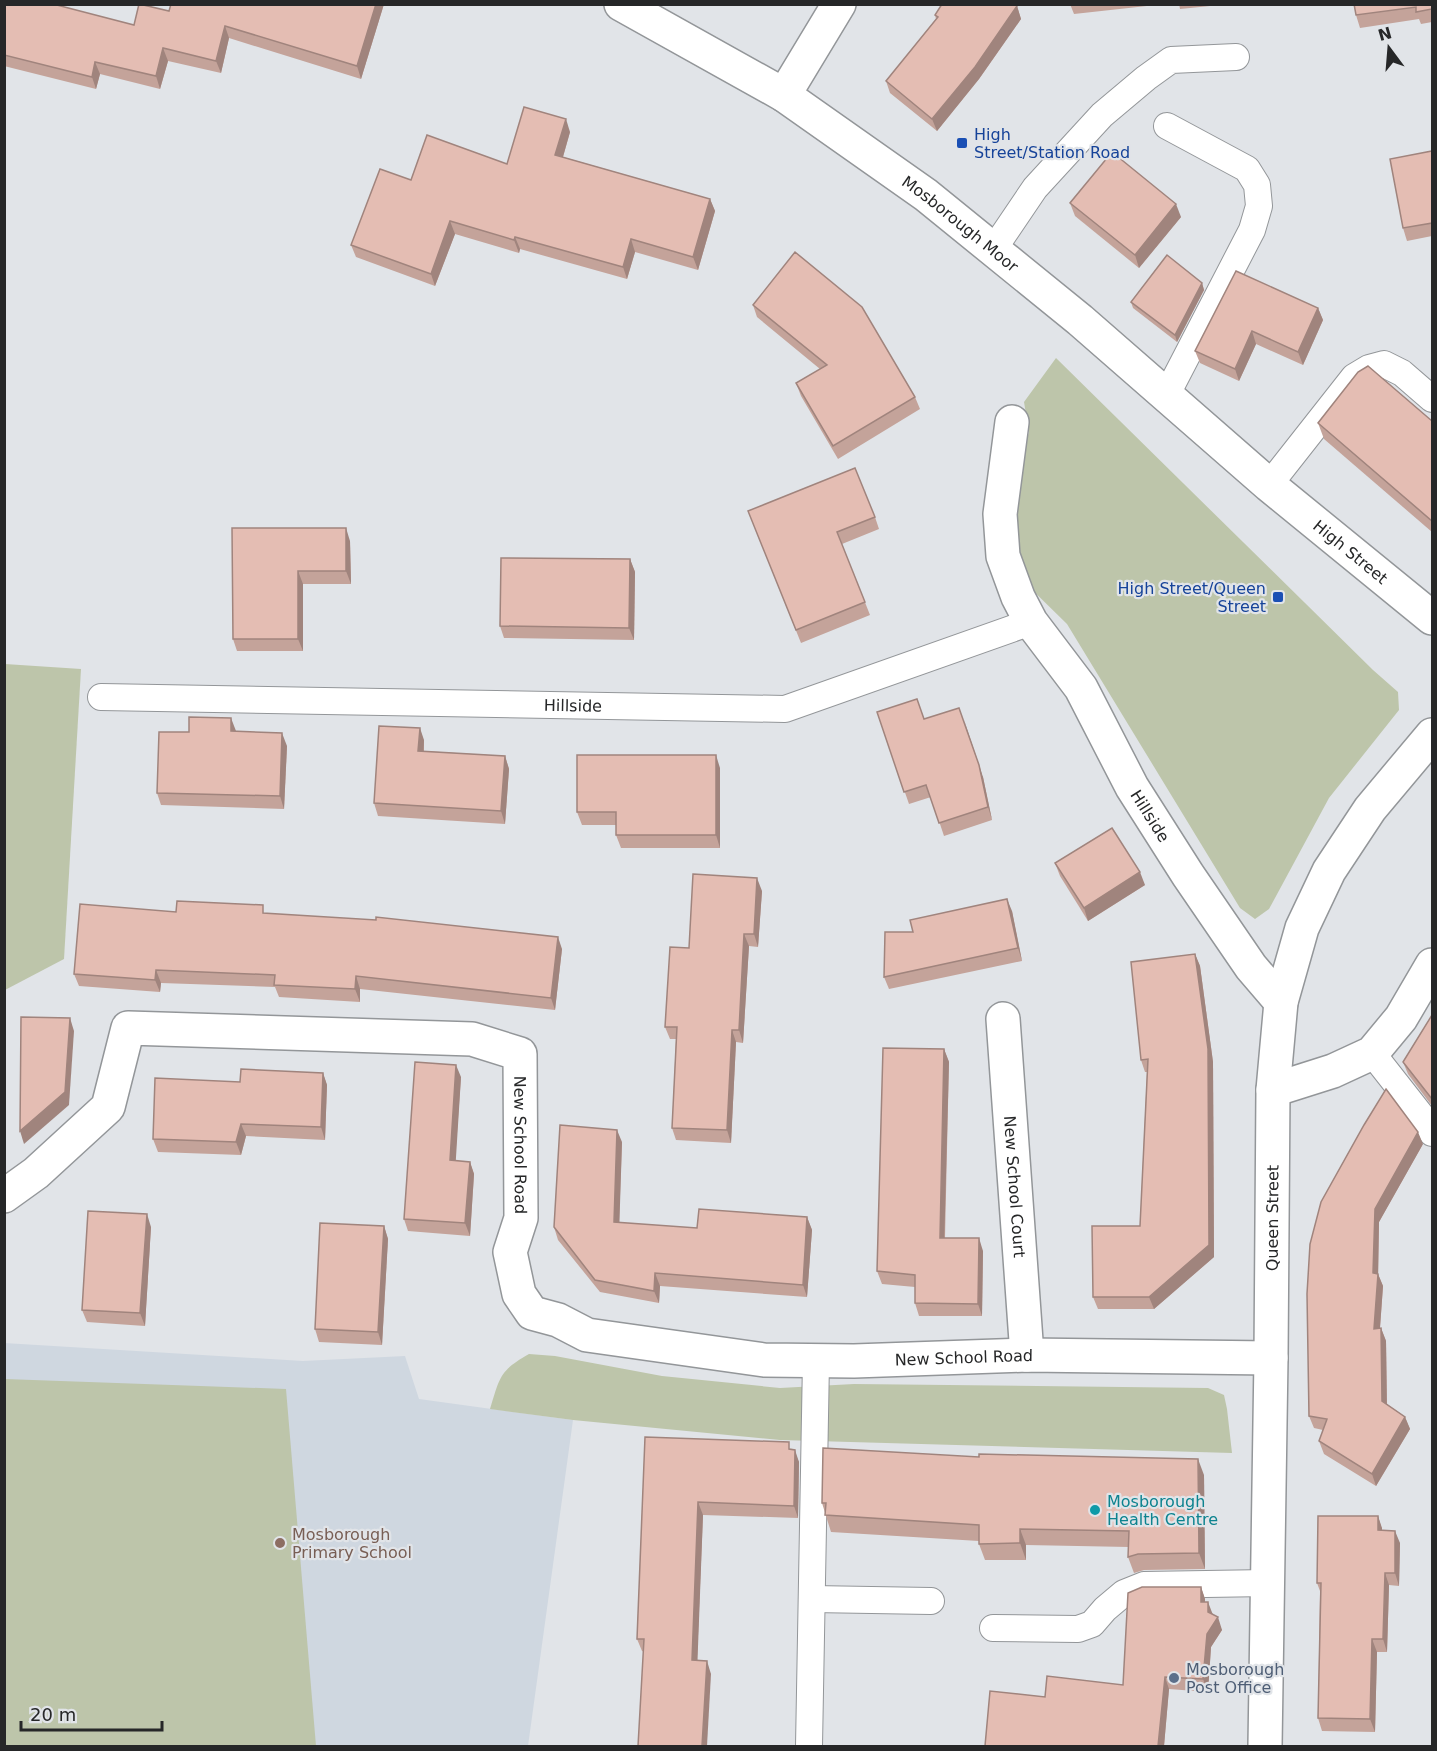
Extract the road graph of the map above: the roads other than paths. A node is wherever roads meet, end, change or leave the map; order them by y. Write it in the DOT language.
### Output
graph roads {
  1 [pos="621,4"];
  2 [pos="839,4"];
  3 [pos="1236,57"];
  4 [pos="784,95"];
  5 [pos="1167,126"];
  6 [pos="993,250"];
  7 [pos="1166,396"];
  8 [pos="1432,399"];
  9 [pos="1012,422"];
  10 [pos="1269,485"];
  11 [pos="1432,618"];
  12 [pos="1031,622"];
  13 [pos="101,697"];
  14 [pos="1432,735"];
  15 [pos="1432,965"];
  16 [pos="1281,1002"];
  17 [pos="1004,1019"];
  18 [pos="1372,1053"];
  19 [pos="1273,1090"];
  20 [pos="1432,1133"];
  21 [pos="4,1196"];
  22 [pos="1027,1355"];
  23 [pos="1271,1358"];
  24 [pos="816,1361"];
  25 [pos="1268,1583"];
  26 [pos="812,1599"];
  27 [pos="931,1601"];
  28 [pos="993,1628"];
  29 [pos="809,1746"];
  30 [pos="1265,1746"];
  1 -- 4 [label="street, Mosborough Moor"];
  2 -- 4 [label="street"];
  3 -- 6 [label="lane"];
  4 -- 6 [label="street, Mosborough Moor"];
  5 -- 7 [label="lane"];
  6 -- 7 [label="street, Mosborough Moor"];
  7 -- 10 [label="street, Mosborough Moor"];
  8 -- 10 [label="lane"];
  9 -- 12 [label="street, Hillside"];
  10 -- 11 [label="street, High Street"];
  12 -- 13 [label="lane, Hillside"];
  12 -- 16 [label="street, Hillside"];
  14 -- 16 [label="street, Queen Street"];
  15 -- 18 [label="street"];
  16 -- 19 [label="street, Queen Street"];
  17 -- 22 [label="street, New School Court"];
  18 -- 19 [label="street"];
  18 -- 20 [label="lane"];
  19 -- 23 [label="street, Queen Street"];
  21 -- 24 [label="street, New School Road"];
  22 -- 23 [label="street, New School Road"];
  22 -- 24 [label="street, New School Road"];
  23 -- 25 [label="street, Queen Street"];
  24 -- 26 [label="lane"];
  25 -- 28 [label="lane"];
  25 -- 30 [label="street, Queen Street"];
  26 -- 27 [label="lane"];
  26 -- 29 [label="lane"];
}
